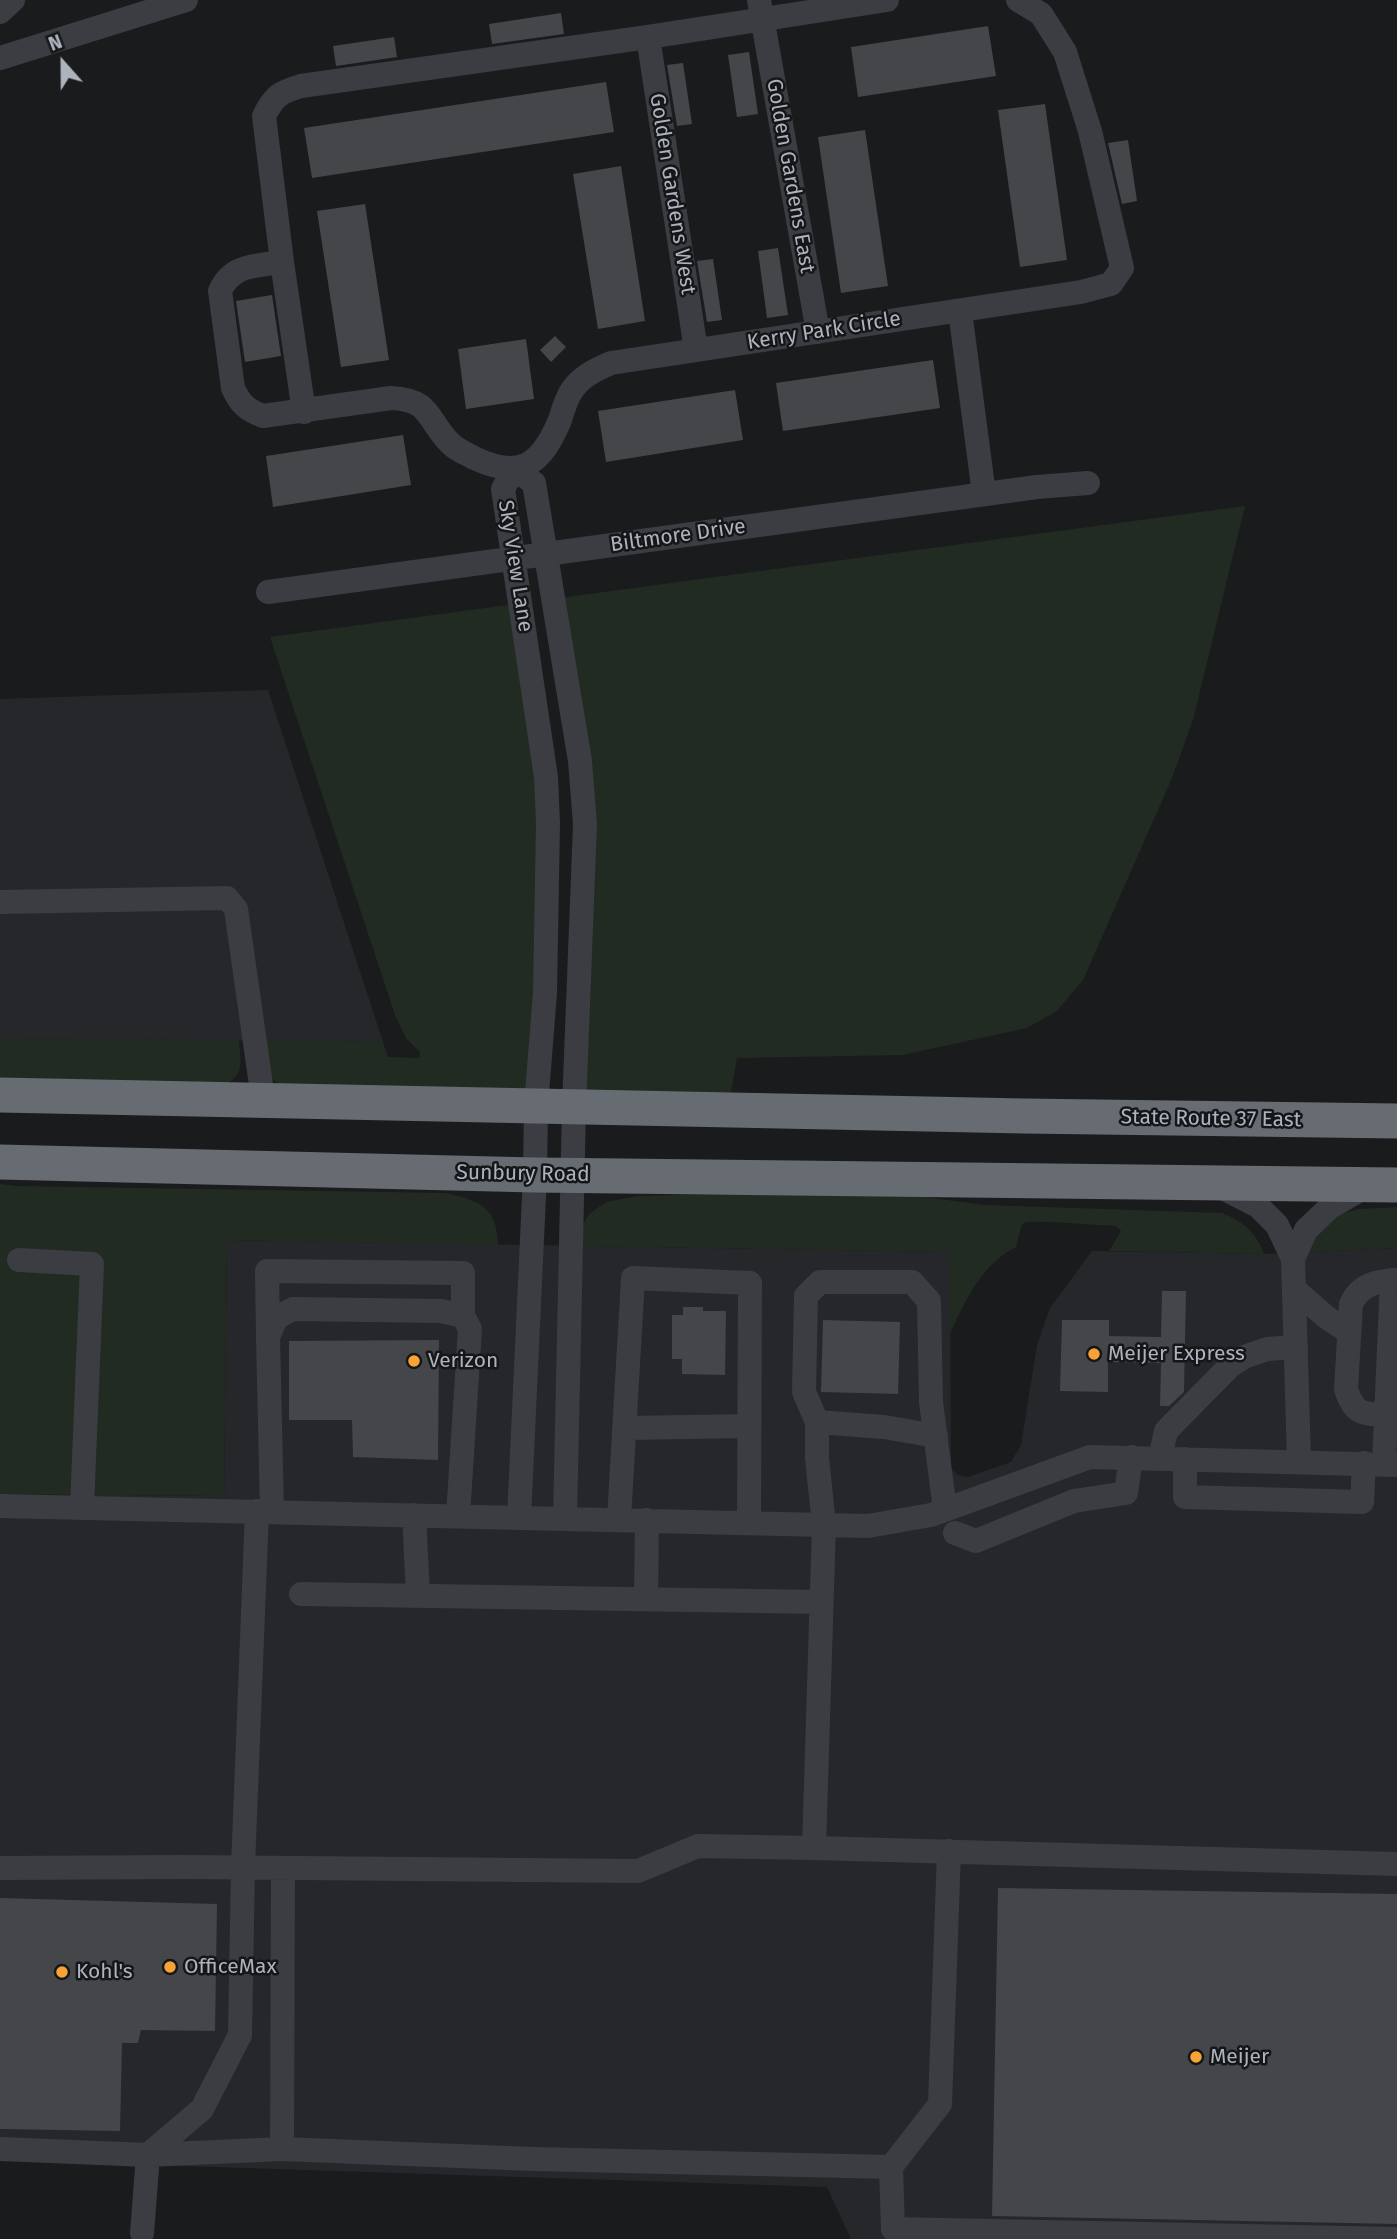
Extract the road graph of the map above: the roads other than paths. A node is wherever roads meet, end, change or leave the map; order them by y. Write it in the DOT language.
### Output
graph roads {
  1 [pos="13,0"];
  2 [pos="186,0"];
  3 [pos="887,0"];
  4 [pos="1018,0"];
  5 [pos="761,10"];
  6 [pos="0,12"];
  7 [pos="648,37"];
  8 [pos="0,58"];
  9 [pos="282,262"];
  10 [pos="960,310"];
  11 [pos="818,332"];
  12 [pos="696,351"];
  13 [pos="304,412"];
  14 [pos="514,469"];
  15 [pos="1088,483"];
  16 [pos="984,494"];
  17 [pos="545,554"];
  18 [pos="513,558"];
  19 [pos="268,592"];
  20 [pos="0,902"];
  21 [pos="0,1095"];
  22 [pos="263,1099"];
  23 [pos="536,1105"];
  24 [pos="574,1107"];
  25 [pos="1397,1121"];
  26 [pos="0,1162"];
  27 [pos="535,1175"];
  28 [pos="572,1175"];
  29 [pos="1213,1183"];
  30 [pos="1383,1185"];
  31 [pos="1293,1259"];
  32 [pos="19,1260"];
  33 [pos="1395,1280"];
  34 [pos="1294,1289"];
  35 [pos="463,1316"];
  36 [pos="1349,1332"];
  37 [pos="268,1336"];
  38 [pos="1296,1347"];
  39 [pos="817,1422"];
  40 [pos="1390,1423"];
  41 [pos="749,1426"];
  42 [pos="625,1428"];
  43 [pos="936,1436"];
  44 [pos="1130,1457"];
  45 [pos="1160,1458"];
  46 [pos="1185,1459"];
  47 [pos="1299,1461"];
  48 [pos="1382,1464"];
  49 [pos="0,1506"];
  50 [pos="82,1507"];
  51 [pos="945,1510"];
  52 [pos="264,1511"];
  53 [pos="414,1515"];
  54 [pos="458,1516"];
  55 [pos="519,1517"];
  56 [pos="565,1518"];
  57 [pos="619,1519"];
  58 [pos="647,1520"];
  59 [pos="749,1523"];
  60 [pos="824,1525"];
  61 [pos="955,1533"];
  62 [pos="300,1594"];
  63 [pos="418,1595"];
  64 [pos="646,1599"];
  65 [pos="821,1602"];
  66 [pos="814,1848"];
  67 [pos="949,1851"];
  68 [pos="1397,1864"];
  69 [pos="243,1867"];
  70 [pos="0,1868"];
  71 [pos="283,1868"];
  72 [pos="0,2149"];
  73 [pos="282,2149"];
  74 [pos="148,2155"];
  75 [pos="891,2167"];
  76 [pos="142,2237"];
  77 [pos="1397,2239"];
  1 -- 6 [label="street"];
  2 -- 8 [label="street"];
  3 -- 5 [label="street"];
  4 -- 10 [label="street, Kerry Park Circle"];
  5 -- 7 [label="street"];
  5 -- 11 [label="street, Golden Gardens East"];
  7 -- 9 [label="street"];
  7 -- 12 [label="street, Golden Gardens West"];
  9 -- 13 [label="street"];
  9 -- 13 [label="street"];
  10 -- 11 [label="street, Kerry Park Circle"];
  10 -- 16 [label="street"];
  11 -- 12 [label="street, Kerry Park Circle"];
  12 -- 14 [label="street, Kerry Park Circle"];
  13 -- 14 [label="street"];
  14 -- 17 [label="street, Sky View Lane"];
  14 -- 18 [label="street, Sky View Lane"];
  15 -- 16 [label="street, Biltmore Drive"];
  16 -- 17 [label="street, Biltmore Drive"];
  17 -- 18 [label="street, Biltmore Drive"];
  17 -- 24 [label="street, Sky View Lane"];
  18 -- 19 [label="street, Biltmore Drive"];
  18 -- 23 [label="street, Sky View Lane"];
  20 -- 22 [label="street"];
  21 -- 22 [label="highway"];
  22 -- 23 [label="highway"];
  23 -- 24 [label="highway"];
  23 -- 27 [label="street, Sky View Lane"];
  24 -- 25 [label="highway, State Route 37 East"];
  24 -- 28 [label="street, Sky View Lane"];
  26 -- 27 [label="highway, Sunbury Road"];
  27 -- 28 [label="highway, Sunbury Road"];
  27 -- 55 [label="street, Sky View Lane"];
  28 -- 29 [label="highway, Sunbury Road"];
  28 -- 56 [label="street, Sky View Lane"];
  29 -- 30 [label="highway"];
  29 -- 31 [label="street"];
  30 -- 31 [label="street"];
  31 -- 34 [label="street"];
  32 -- 50 [label="street"];
  33 -- 36 [label="street"];
  33 -- 40 [label="street"];
  34 -- 36 [label="street"];
  34 -- 38 [label="street"];
  35 -- 37 [label="street"];
  35 -- 37 [label="street"];
  35 -- 54 [label="street"];
  36 -- 40 [label="street"];
  37 -- 52 [label="street"];
  38 -- 45 [label="street"];
  38 -- 47 [label="street"];
  39 -- 43 [label="street"];
  39 -- 43 [label="street"];
  39 -- 60 [label="street"];
  40 -- 48 [label="street"];
  41 -- 42 [label="street"];
  41 -- 42 [label="street"];
  41 -- 59 [label="street"];
  42 -- 57 [label="street"];
  43 -- 51 [label="street"];
  44 -- 45 [label="street"];
  44 -- 51 [label="street"];
  44 -- 61 [label="street"];
  45 -- 46 [label="street"];
  46 -- 47 [label="street"];
  46 -- 48 [label="street"];
  47 -- 48 [label="street"];
  49 -- 50 [label="street"];
  50 -- 52 [label="street"];
  51 -- 60 [label="street"];
  52 -- 53 [label="street"];
  52 -- 69 [label="street"];
  53 -- 54 [label="street"];
  53 -- 63 [label="street"];
  54 -- 55 [label="street"];
  55 -- 56 [label="street"];
  56 -- 57 [label="street"];
  57 -- 58 [label="street"];
  58 -- 59 [label="street"];
  58 -- 64 [label="street"];
  59 -- 60 [label="street"];
  60 -- 65 [label="street"];
  62 -- 63 [label="street"];
  63 -- 64 [label="street"];
  64 -- 65 [label="street"];
  65 -- 66 [label="street"];
  66 -- 67 [label="street"];
  66 -- 71 [label="street"];
  67 -- 68 [label="street"];
  67 -- 75 [label="street"];
  69 -- 70 [label="street"];
  69 -- 71 [label="street"];
  69 -- 74 [label="street"];
  71 -- 73 [label="street"];
  72 -- 74 [label="street"];
  73 -- 74 [label="street"];
  73 -- 75 [label="street"];
  74 -- 76 [label="street"];
  75 -- 77 [label="street"];
}
